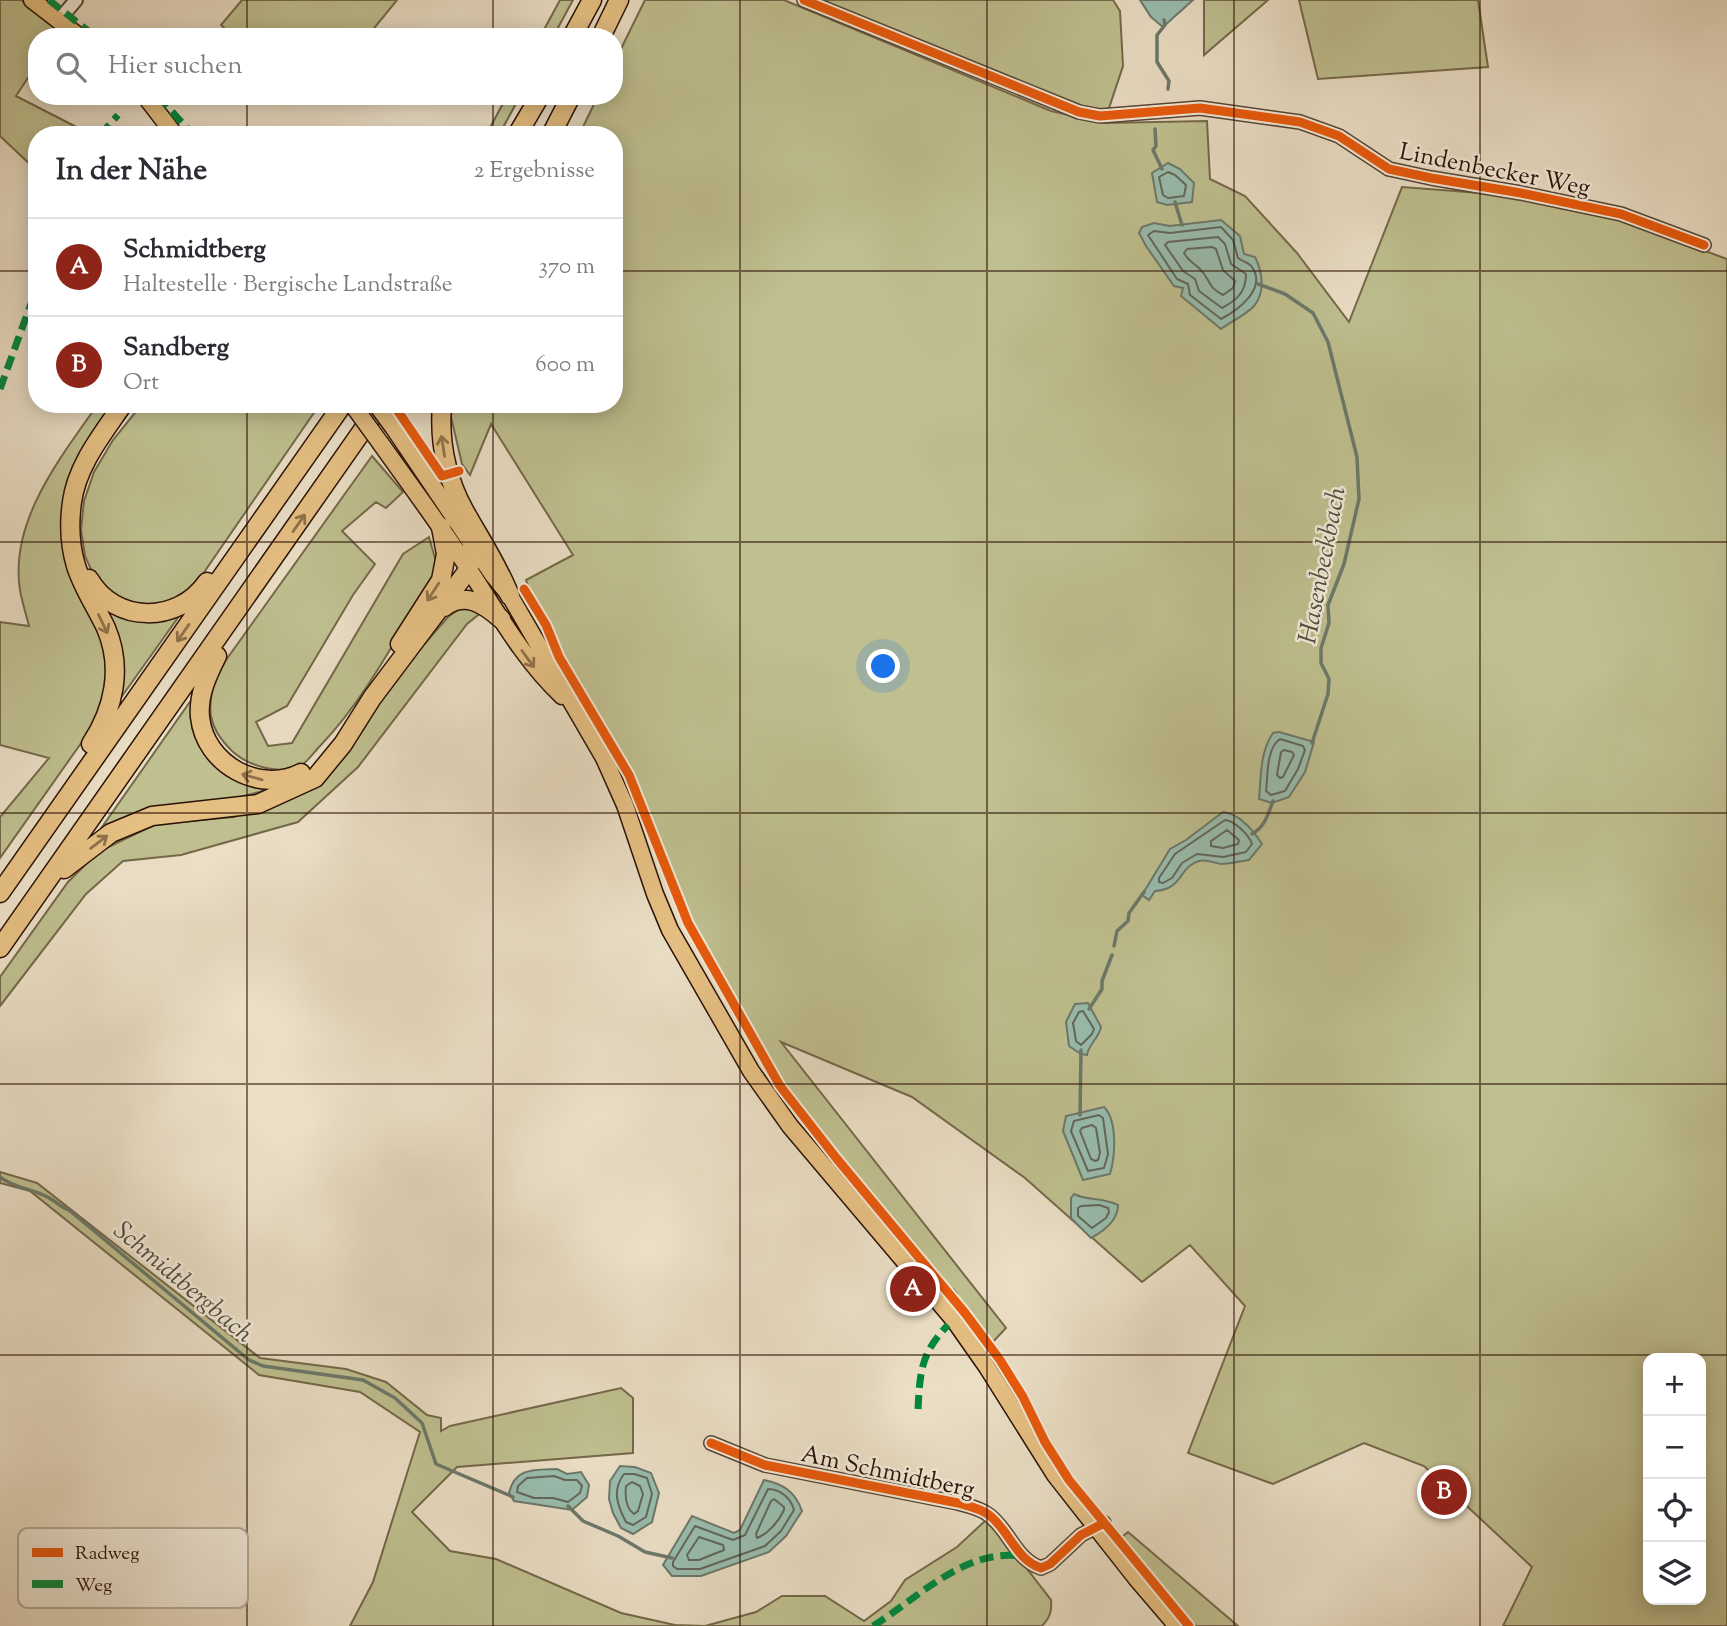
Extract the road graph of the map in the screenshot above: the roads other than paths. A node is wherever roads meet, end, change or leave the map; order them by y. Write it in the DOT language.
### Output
graph roads {
  1 [pos="32,0"];
  2 [pos="76,0"];
  3 [pos="592,0"];
  4 [pos="619,0"];
  5 [pos="804,0"];
  6 [pos="59,20"];
  7 [pos="69,28"];
  8 [pos="577,28"];
  9 [pos="605,28"];
  10 [pos="151,105"];
  11 [pos="535,105"];
  12 [pos="567,105"];
  13 [pos="166,126"];
  14 [pos="522,126"];
  15 [pos="557,126"];
  16 [pos="1704,245"];
  17 [pos="117,413"];
  18 [pos="126,413"];
  19 [pos="337,413"];
  20 [pos="359,413"];
  21 [pos="373,413"];
  22 [pos="384,413"];
  23 [pos="441,413"];
  24 [pos="441,527"];
  25 [pos="472,543"];
  26 [pos="236,557"];
  27 [pos="469,569"];
  28 [pos="261,579"];
  29 [pos="510,596"];
  30 [pos="438,611"];
  31 [pos="501,619"];
  32 [pos="574,707"];
  33 [pos="53,818"];
  34 [pos="45,885"];
  35 [pos="0,893"];
  36 [pos="0,948"];
  37 [pos="711,1443"];
  38 [pos="1099,1525"];
  39 [pos="1177,1626"];
  1 -- 6 [label="main road"];
  2 -- 6 [label="street"];
  3 -- 8 [label="highway"];
  4 -- 9 [label="highway"];
  5 -- 16 [label="street, Lindenbecker Weg"];
  6 -- 7 [label="main road"];
  10 -- 13 [label="main road"];
  11 -- 14 [label="highway"];
  12 -- 15 [label="highway"];
  17 -- 33 [label="highway, one-way"];
  18 -- 26 [label="highway"];
  19 -- 26 [label="highway"];
  20 -- 24 [label="main road, bridge"];
  28 -- 21 [label="highway, one-way"];
  22 -- 25 [label="main road, bridge"];
  29 -- 23 [label="highway, one-way"];
  24 -- 27 [label="main road"];
  24 -- 28 [label="highway, one-way"];
  25 -- 27 [label="highway"];
  25 -- 29 [label="main road"];
  26 -- 33 [label="highway, one-way"];
  27 -- 30 [label="highway"];
  27 -- 31 [label="main road"];
  28 -- 34 [label="highway"];
  29 -- 32 [label="main road"];
  30 -- 31 [label="highway"];
  34 -- 30 [label="highway, one-way"];
  31 -- 32 [label="main road, one-way"];
  32 -- 38 [label="main road"];
  33 -- 35 [label="highway"];
  34 -- 36 [label="highway"];
  37 -- 38 [label="street, Am Schmidtberg"];
  38 -- 39 [label="main road"];
}
